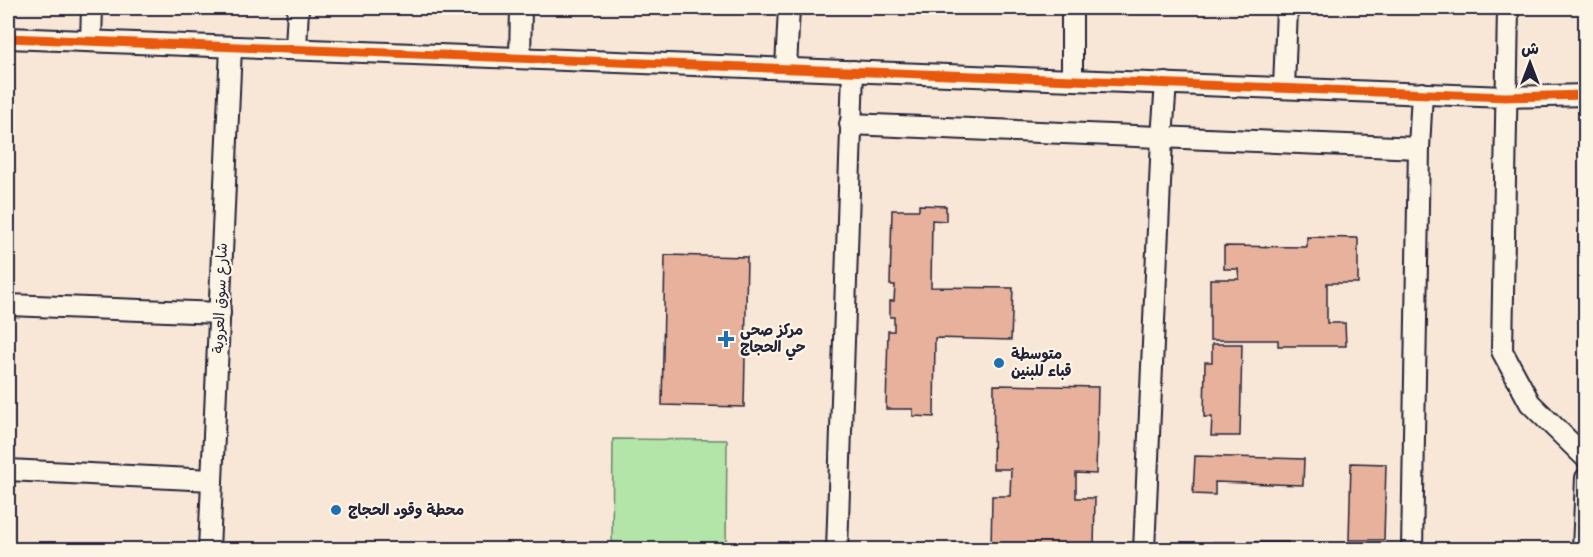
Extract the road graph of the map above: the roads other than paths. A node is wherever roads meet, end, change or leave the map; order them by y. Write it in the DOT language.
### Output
graph roads {
  1 [pos="92,8"];
  2 [pos="298,8"];
  3 [pos="520,8"];
  4 [pos="789,8"];
  5 [pos="1072,8"];
  6 [pos="1287,8"];
  7 [pos="1508,8"];
  8 [pos="8,38"];
  9 [pos="91,41"];
  10 [pos="231,46"];
  11 [pos="296,49"];
  12 [pos="520,58"];
  13 [pos="786,68"];
  14 [pos="853,71"];
  15 [pos="1072,79"];
  16 [pos="1166,83"];
  17 [pos="1284,88"];
  18 [pos="1422,93"];
  19 [pos="1586,95"];
  20 [pos="1505,97"];
  21 [pos="850,124"];
  22 [pos="1162,137"];
  23 [pos="1419,148"];
  24 [pos="8,304"];
  25 [pos="220,313"];
  26 [pos="1586,458"];
  27 [pos="8,470"];
  28 [pos="1586,478"];
  29 [pos="212,480"];
  30 [pos="209,549"];
  31 [pos="837,549"];
  32 [pos="1144,549"];
  33 [pos="1412,549"];
  34 [pos="1583,549"];
  1 -- 9 [label="street"];
  2 -- 11 [label="street"];
  3 -- 12 [label="street"];
  4 -- 13 [label="street"];
  5 -- 15 [label="street"];
  6 -- 17 [label="street"];
  7 -- 20 [label="street"];
  8 -- 9 [label="street"];
  9 -- 10 [label="street"];
  10 -- 11 [label="street"];
  10 -- 25 [label="street, شارع سوق العروبة"];
  11 -- 12 [label="street"];
  12 -- 13 [label="street"];
  13 -- 14 [label="street"];
  14 -- 15 [label="street"];
  14 -- 21 [label="street"];
  15 -- 16 [label="street"];
  16 -- 17 [label="street"];
  16 -- 22 [label="street"];
  17 -- 18 [label="street"];
  18 -- 20 [label="street"];
  18 -- 23 [label="street"];
  19 -- 20 [label="street"];
  20 -- 26 [label="street"];
  21 -- 22 [label="street"];
  21 -- 31 [label="street"];
  22 -- 23 [label="street"];
  22 -- 32 [label="street"];
  23 -- 33 [label="street"];
  24 -- 25 [label="street"];
  25 -- 29 [label="street, شارع سوق العروبة"];
  27 -- 29 [label="street"];
  28 -- 34 [label="street"];
  29 -- 30 [label="street, شارع سوق العروبة"];
}
